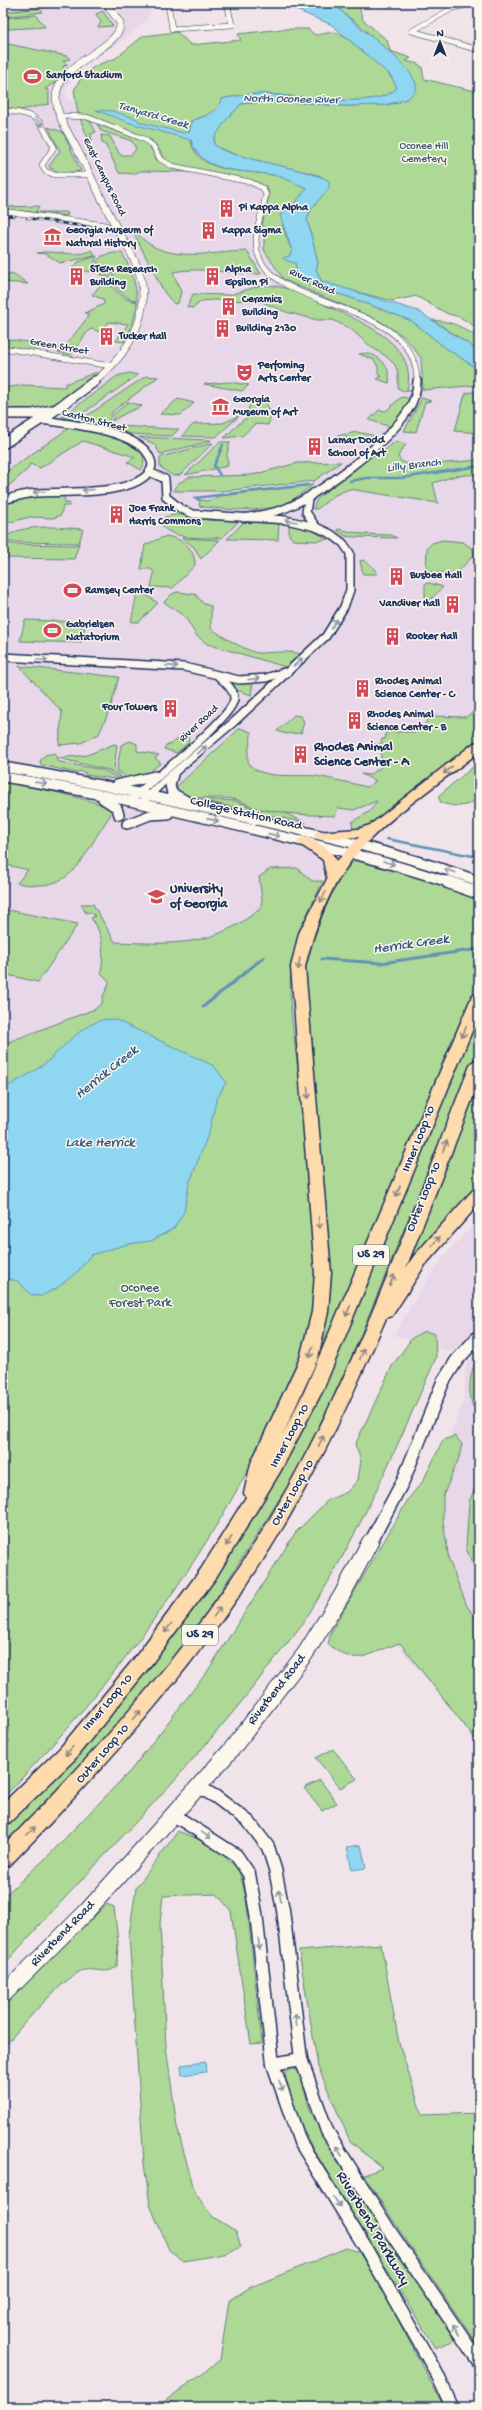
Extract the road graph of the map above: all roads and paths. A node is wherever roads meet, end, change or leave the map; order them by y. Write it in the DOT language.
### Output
graph roads {
  1 [pos="60,3"];
  2 [pos="106,3"];
  3 [pos="168,3"];
  4 [pos="227,3"];
  5 [pos="476,3"];
  6 [pos="467,6"];
  7 [pos="3,9"];
  8 [pos="478,9"];
  9 [pos="479,50"];
  10 [pos="3,110"];
  11 [pos="62,116"];
  12 [pos="90,175"];
  13 [pos="3,211"];
  14 [pos="114,221"];
  15 [pos="81,222"];
  16 [pos="118,231"];
  17 [pos="3,348"];
  18 [pos="111,366"];
  19 [pos="57,409"];
  20 [pos="6,414"];
  21 [pos="41,420"];
  22 [pos="17,434"];
  23 [pos="3,444"];
  24 [pos="149,472"];
  25 [pos="315,491"];
  26 [pos="3,500"];
  27 [pos="244,518"];
  28 [pos="316,527"];
  29 [pos="3,657"];
  30 [pos="288,671"];
  31 [pos="220,677"];
  32 [pos="479,746"];
  33 [pos="3,767"];
  34 [pos="3,776"];
  35 [pos="155,776"];
  36 [pos="173,776"];
  37 [pos="106,786"];
  38 [pos="138,793"];
  39 [pos="95,794"];
  40 [pos="149,795"];
  41 [pos="130,801"];
  42 [pos="141,804"];
  43 [pos="199,807"];
  44 [pos="182,813"];
  45 [pos="119,815"];
  46 [pos="127,824"];
  47 [pos="375,828"];
  48 [pos="321,835"];
  49 [pos="304,842"];
  50 [pos="356,848"];
  51 [pos="333,878"];
  52 [pos="479,881"];
  53 [pos="479,893"];
  54 [pos="479,996"];
  55 [pos="479,1063"];
  56 [pos="479,1194"];
  57 [pos="372,1329"];
  58 [pos="479,1336"];
  59 [pos="250,1508"];
  60 [pos="197,1786"];
  61 [pos="172,1814"];
  62 [pos="3,1816"];
  63 [pos="3,1859"];
  64 [pos="3,1995"];
  65 [pos="301,2059"];
  66 [pos="273,2064"];
  67 [pos="479,2362"];
  68 [pos="452,2407"];
  1 -- 7 [label="street"];
  2 -- 11 [label="main road, East Campus Road"];
  3 -- 4 [label="street"];
  5 -- 6 [label="street"];
  6 -- 8 [label="street"];
  6 -- 9 [label="street"];
  10 -- 12 [label="street, one-way"];
  11 -- 12 [label="main road, East Campus Road"];
  11 -- 25 [label="street, River Road"];
  12 -- 14 [label="main road, East Campus Road"];
  13 -- 15 [label="street"];
  14 -- 15 [label="street"];
  14 -- 16 [label="main road, East Campus Road"];
  15 -- 16 [label="street"];
  16 -- 18 [label="main road, East Campus Road"];
  17 -- 18 [label="street, Green Street"];
  18 -- 19 [label="main road, East Campus Road"];
  19 -- 20 [label="main road"];
  19 -- 21 [label="main road, East Campus Road"];
  20 -- 21 [label="main road, Carlton Street"];
  20 -- 22 [label="main road"];
  21 -- 22 [label="main road, East Campus Road"];
  21 -- 24 [label="street, Carlton Street"];
  22 -- 23 [label="main road, East Campus Road"];
  24 -- 26 [label="street, one-way"];
  24 -- 27 [label="street, River Road"];
  25 -- 27 [label="street, River Road"];
  25 -- 28 [label="street, River Road"];
  28 -- 27 [label="street, River Road, one-way"];
  30 -- 28 [label="street, River Road, one-way"];
  29 -- 31 [label="street, one-way"];
  31 -- 30 [label="street, one-way"];
  36 -- 30 [label="street, River Road, one-way"];
  31 -- 35 [label="street, River Road"];
  32 -- 47 [label="highway, one-way"];
  33 -- 37 [label="main road, College Station Road"];
  34 -- 39 [label="main road, College Station Road, one-way"];
  35 -- 37 [label="main road"];
  35 -- 38 [label="street, River Road"];
  36 -- 40 [label="street, River Road"];
  36 -- 43 [label="main road"];
  37 -- 38 [label="main road, College Station Road"];
  38 -- 40 [label="main road, College Station Road"];
  38 -- 41 [label="street, River Road"];
  39 -- 41 [label="main road, College Station Road"];
  39 -- 45 [label="main road"];
  40 -- 42 [label="street, River Road"];
  40 -- 43 [label="main road, College Station Road"];
  41 -- 42 [label="main road, College Station Road"];
  42 -- 44 [label="main road, College Station Road"];
  43 -- 48 [label="main road, College Station Road"];
  44 -- 46 [label="main road"];
  44 -- 49 [label="main road, College Station Road, one-way"];
  47 -- 48 [label="highway"];
  47 -- 50 [label="highway"];
  48 -- 50 [label="main road, College Station Road"];
  49 -- 50 [label="main road, College Station Road"];
  49 -- 51 [label="highway"];
  50 -- 51 [label="highway"];
  52 -- 50 [label="main road, College Station Road, one-way"];
  50 -- 53 [label="main road, College Station Road, one-way"];
  51 -- 59 [label="highway, one-way"];
  54 -- 59 [label="highway, Inner Loop 10 / US 29, one-way"];
  57 -- 55 [label="highway, Outer Loop 10 / US 29, one-way"];
  57 -- 56 [label="highway, one-way"];
  63 -- 57 [label="highway, Outer Loop 10 / US 29, one-way"];
  58 -- 60 [label="main road, Riverbend Road"];
  59 -- 62 [label="highway, Inner Loop 10 / US 29, one-way"];
  60 -- 61 [label="main road, Riverbend Road"];
  65 -- 60 [label="street, Riverbend Parkway, one-way"];
  61 -- 64 [label="main road, Riverbend Road"];
  61 -- 66 [label="street, Riverbend Parkway, one-way"];
  65 -- 66 [label="street"];
  67 -- 65 [label="street, Riverbend Parkway, one-way"];
  66 -- 68 [label="street, Riverbend Parkway, one-way"];
}
